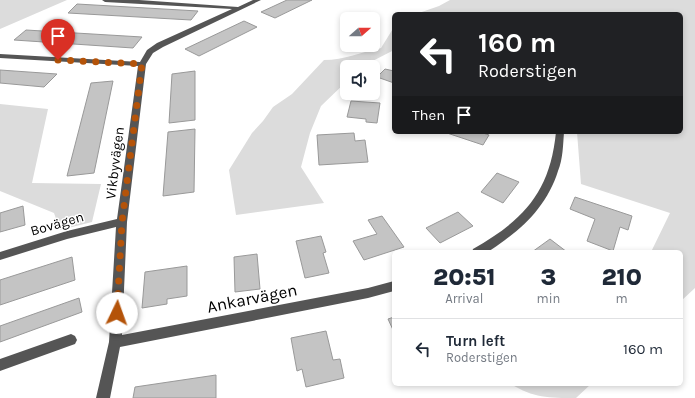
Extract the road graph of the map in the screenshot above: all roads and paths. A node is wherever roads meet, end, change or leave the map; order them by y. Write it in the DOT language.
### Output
graph roads {
  1 [pos="105,0"];
  2 [pos="258,0"];
  3 [pos="239,9"];
  4 [pos="0,56"];
  5 [pos="142,64"];
  6 [pos="560,134"];
  7 [pos="122,222"];
  8 [pos="480,250"];
  9 [pos="0,256"];
  10 [pos="392,287"];
  11 [pos="72,340"];
  12 [pos="115,342"];
  13 [pos="0,366"];
  14 [pos="104,398"];
  1 -- 3 [label="street"];
  2 -- 3 [label="street"];
  3 -- 5 [label="street"];
  4 -- 5 [label="street"];
  5 -- 7 [label="street, Vikbyvägen"];
  6 -- 8 [label="street"];
  7 -- 9 [label="street, Bovägen"];
  7 -- 12 [label="street, Vikbyvägen"];
  10 -- 12 [label="street, Ankarvägen"];
  11 -- 13 [label="street"];
  12 -- 14 [label="street, Vikbyvägen"];
}
